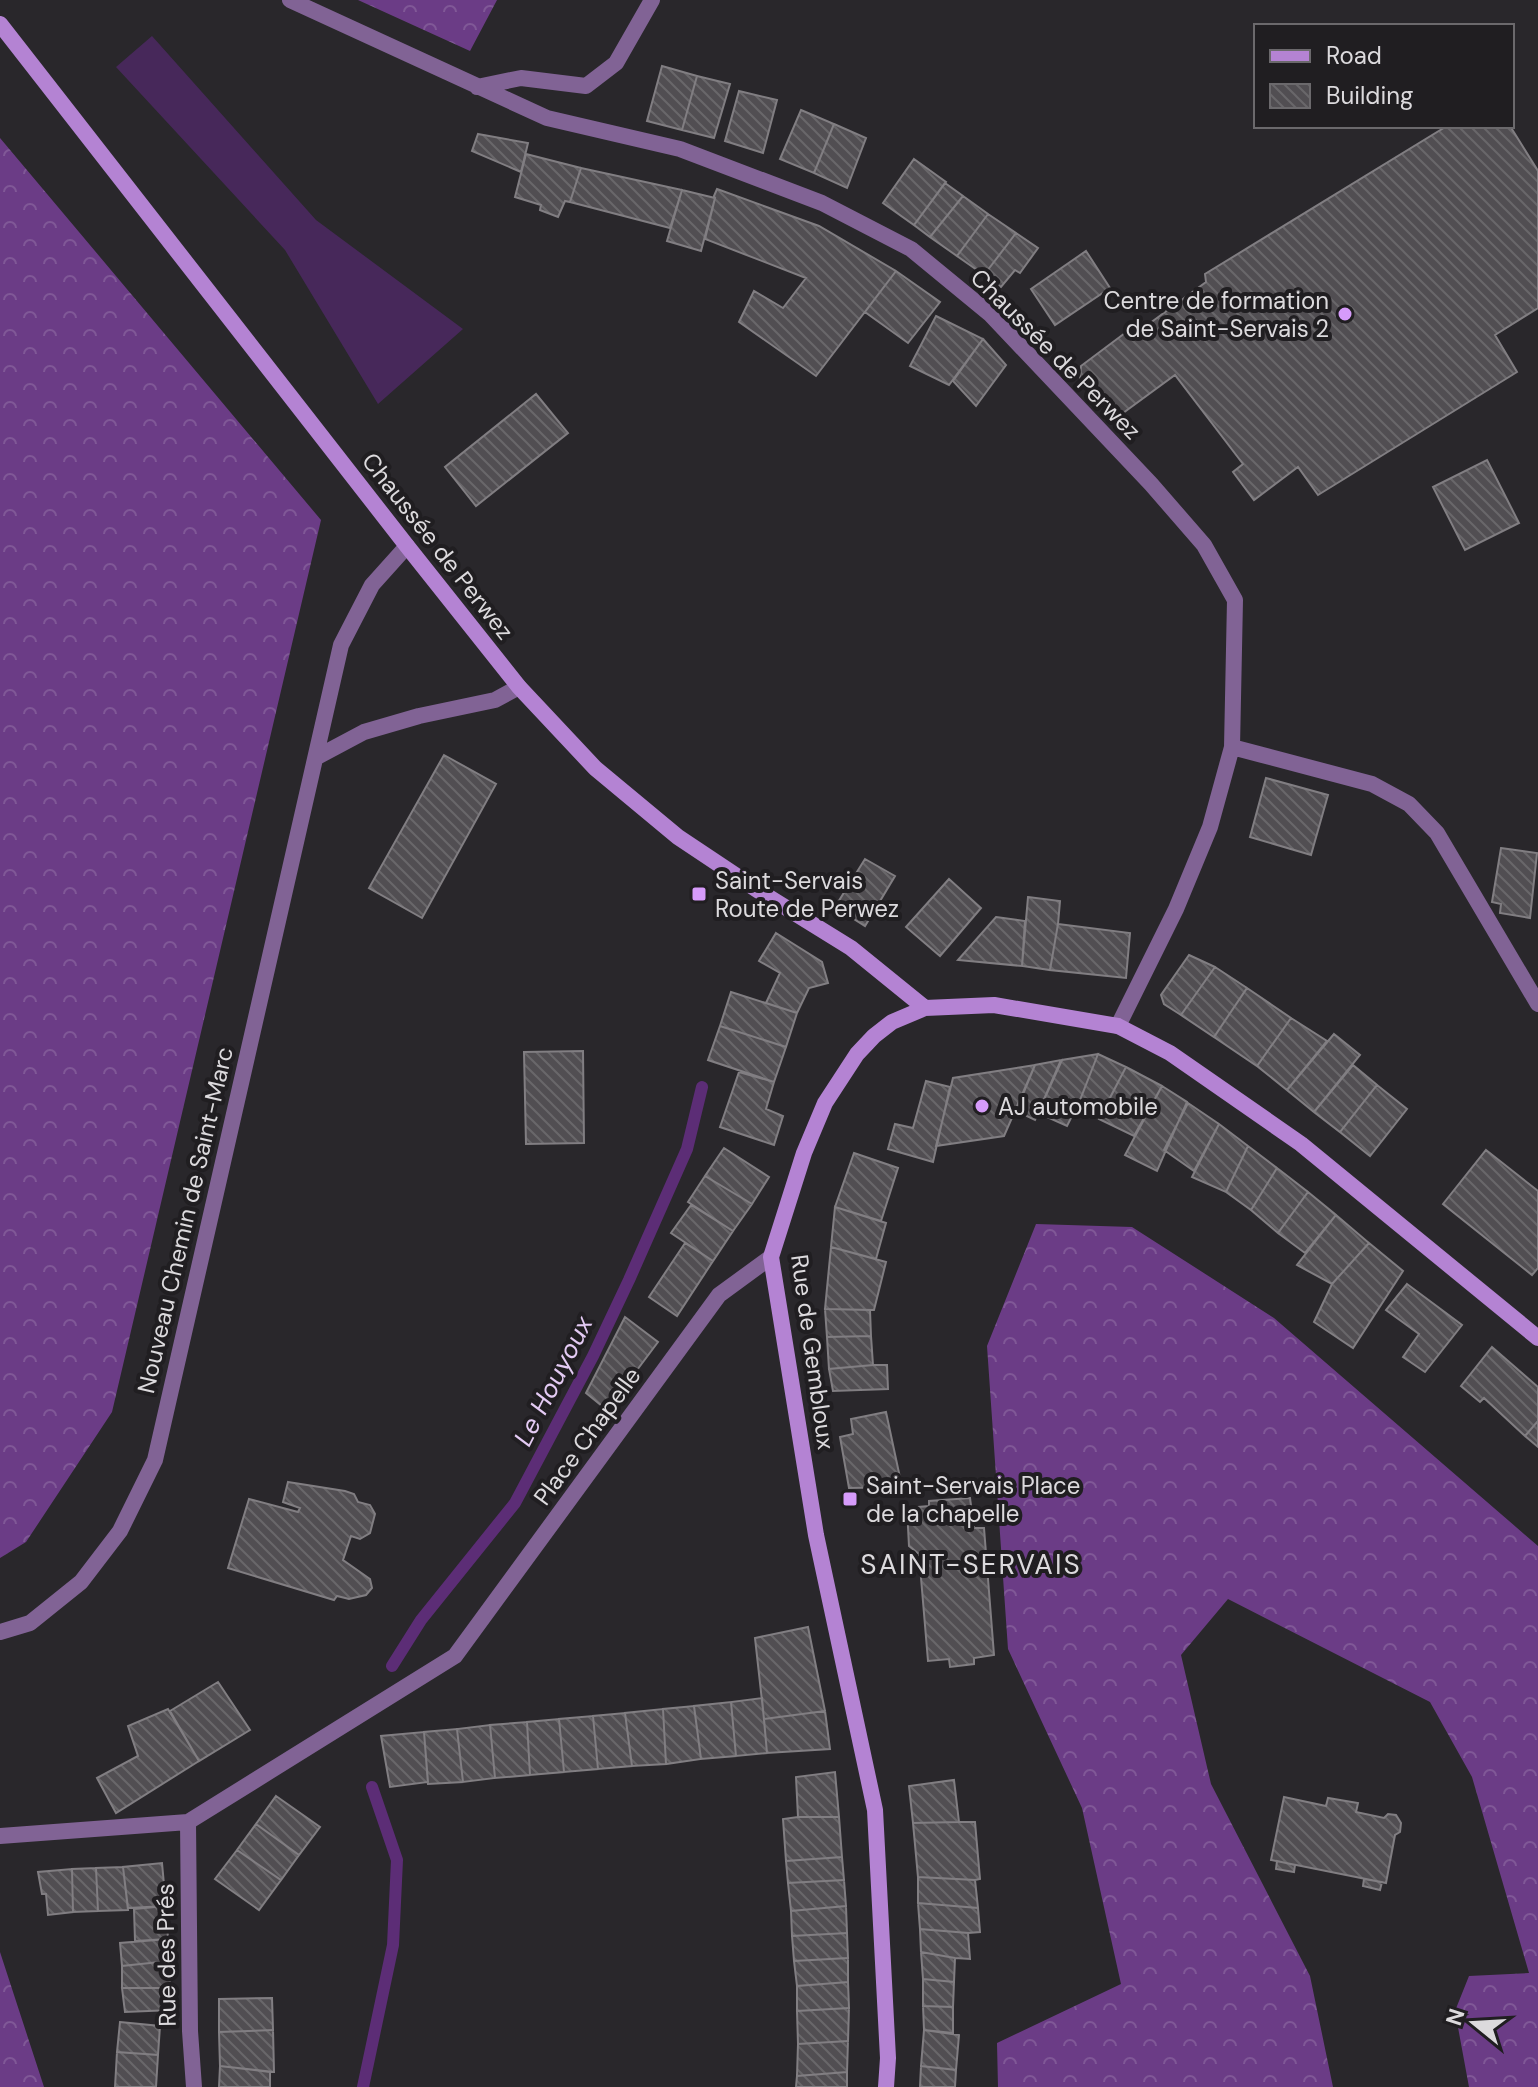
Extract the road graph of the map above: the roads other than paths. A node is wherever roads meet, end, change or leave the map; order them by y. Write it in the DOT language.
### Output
graph roads {
  1 [pos="290,0"];
  2 [pos="652,0"];
  3 [pos="0,24"];
  4 [pos="477,87"];
  5 [pos="407,546"];
  6 [pos="519,687"];
  7 [pos="1232,747"];
  8 [pos="317,757"];
  9 [pos="1538,1004"];
  10 [pos="925,1008"];
  11 [pos="1118,1026"];
  12 [pos="771,1257"];
  13 [pos="1538,1338"];
  14 [pos="0,1632"];
  15 [pos="188,1822"];
  16 [pos="0,1836"];
  17 [pos="192,2081"];
  18 [pos="886,2087"];
  1 -- 4 [label="street, Chaussée de Perwez"];
  2 -- 4 [label="street"];
  3 -- 5 [label="main road, Chaussée de Perwez"];
  4 -- 7 [label="street, Chaussée de Perwez"];
  5 -- 6 [label="main road, Chaussée de Perwez"];
  5 -- 8 [label="street, Nouveau Chemin de Saint-Marc"];
  6 -- 8 [label="street"];
  6 -- 10 [label="main road, Chaussée de Perwez"];
  7 -- 9 [label="street"];
  7 -- 11 [label="street, Chaussée de Perwez"];
  8 -- 14 [label="street, Nouveau Chemin de Saint-Marc"];
  10 -- 11 [label="main road, Rue de Gembloux"];
  10 -- 12 [label="main road, Rue de Gembloux"];
  11 -- 13 [label="main road, Rue de Gembloux"];
  12 -- 15 [label="street, Place Chapelle"];
  12 -- 18 [label="main road, Rue de Gembloux"];
  15 -- 16 [label="street"];
  15 -- 17 [label="street, Rue des Prés"];
}
